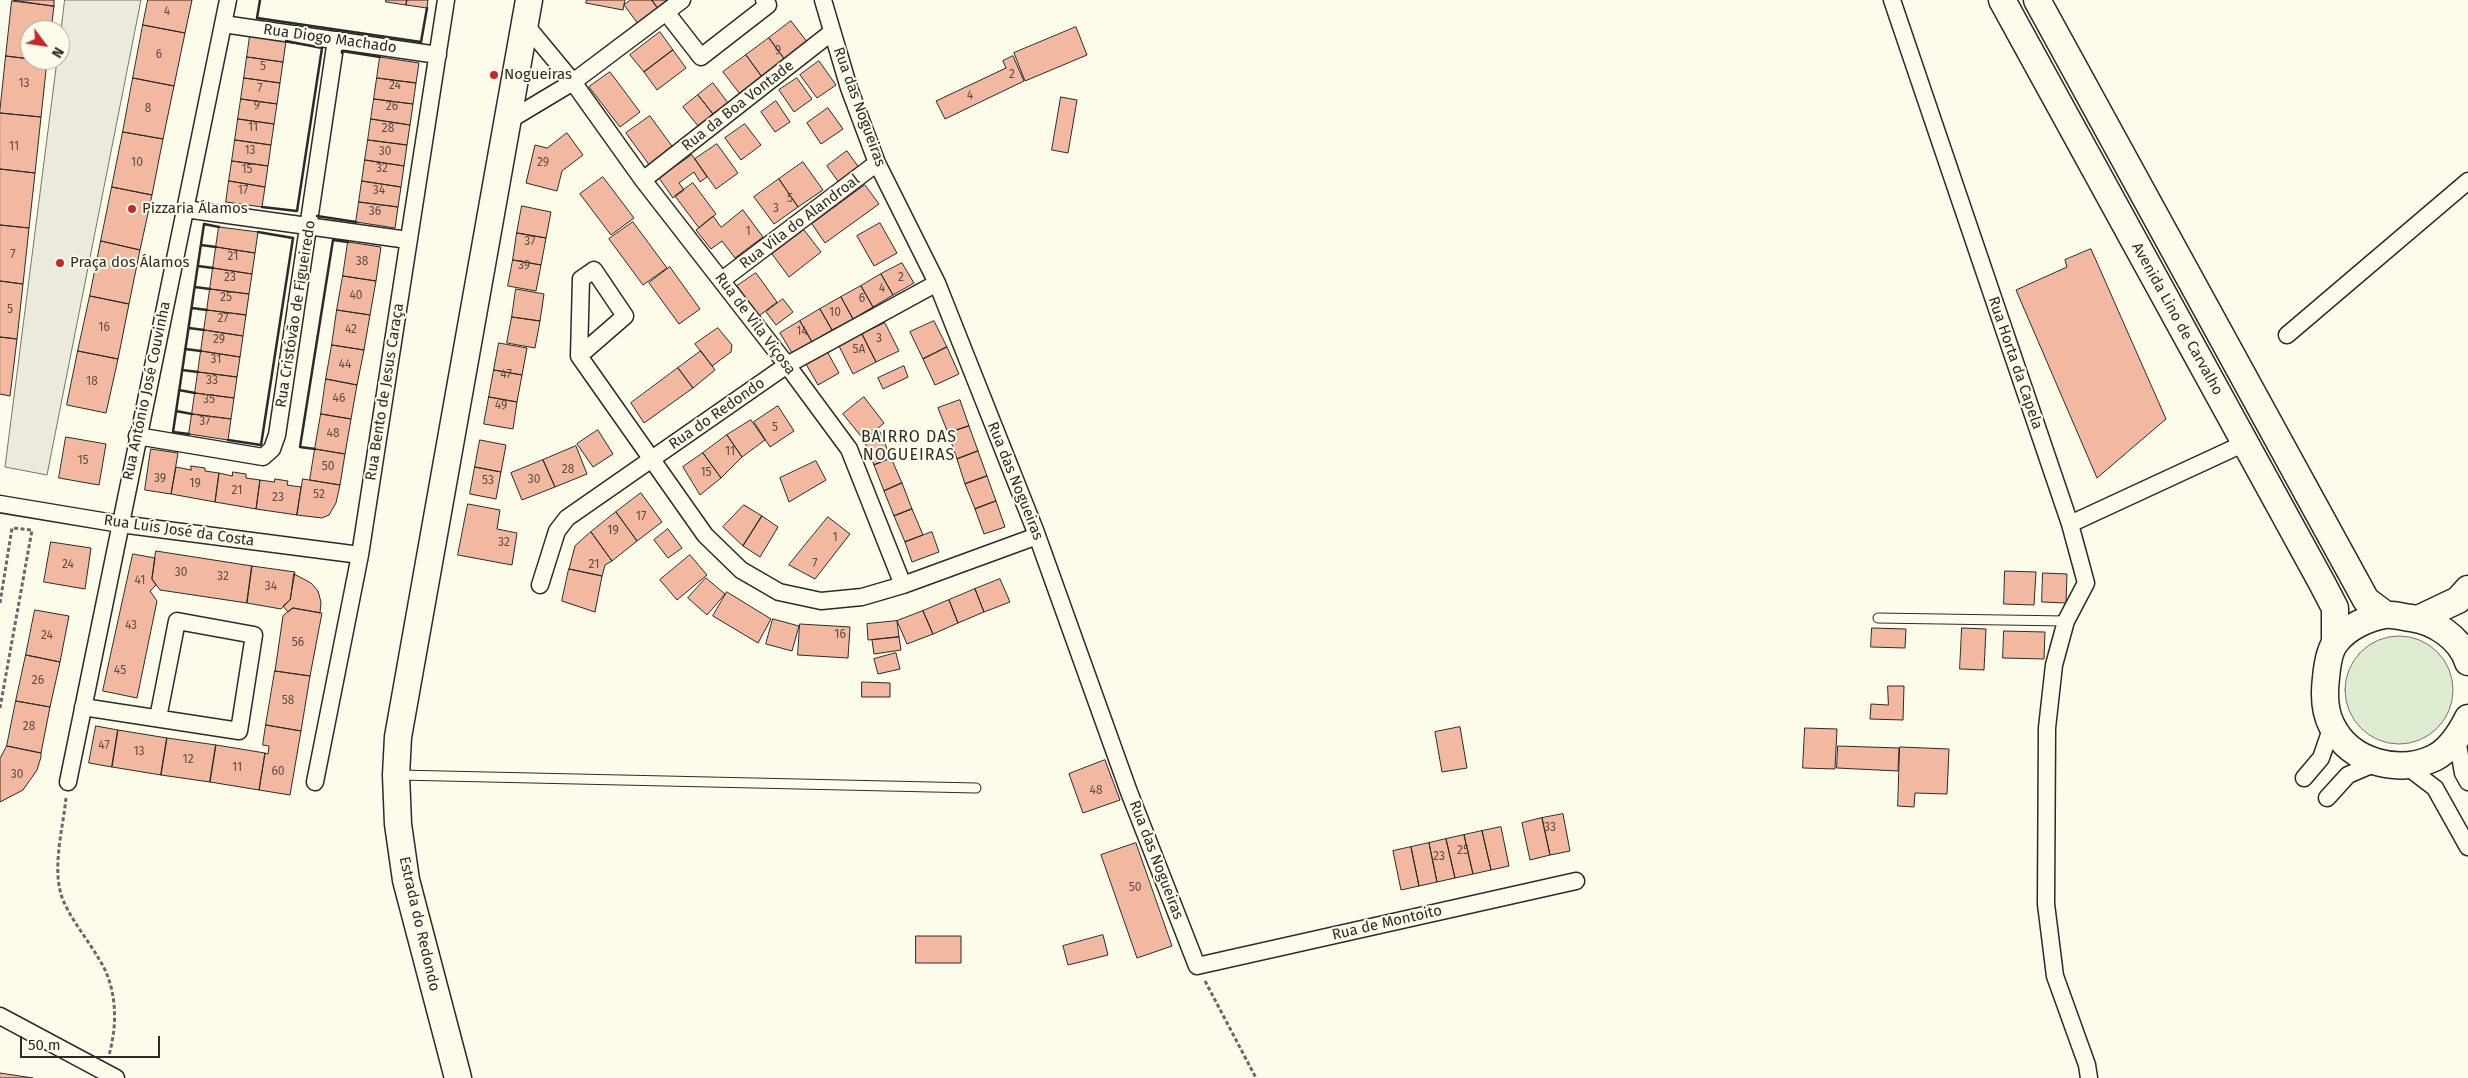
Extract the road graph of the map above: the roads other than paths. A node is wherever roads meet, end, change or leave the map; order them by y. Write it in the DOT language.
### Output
graph roads {
  1 [pos="228,0"];
  2 [pos="446,0"];
  3 [pos="682,0"];
  4 [pos="764,0"];
  5 [pos="823,0"];
  6 [pos="1892,0"];
  7 [pos="2002,0"];
  8 [pos="2037,0"];
  9 [pos="527,12"];
  10 [pos="666,12"];
  11 [pos="223,24"];
  12 [pos="832,32"];
  13 [pos="336,40"];
  14 [pos="438,55"];
  15 [pos="573,82"];
  16 [pos="508,121"];
  17 [pos="877,163"];
  18 [pos="643,180"];
  19 [pos="2468,181"];
  20 [pos="185,209"];
  21 [pos="310,226"];
  22 [pos="408,240"];
  23 [pos="722,280"];
  24 [pos="937,283"];
  25 [pos="2287,335"];
  26 [pos="580,356"];
  27 [pos="787,365"];
  28 [pos="137,436"];
  29 [pos="2245,443"];
  30 [pos="652,459"];
  31 [pos="0,504"];
  32 [pos="120,524"];
  33 [pos="2070,524"];
  34 [pos="1037,536"];
  35 [pos="360,555"];
  36 [pos="540,585"];
  37 [pos="903,585"];
  38 [pos="2468,589"];
  39 [pos="2386,615"];
  40 [pos="1878,618"];
  41 [pos="2418,619"];
  42 [pos="2066,621"];
  43 [pos="2335,642"];
  44 [pos="2467,656"];
  45 [pos="83,707"];
  46 [pos="158,718"];
  47 [pos="2332,726"];
  48 [pos="2462,729"];
  49 [pos="2376,763"];
  50 [pos="2406,766"];
  51 [pos="396,775"];
  52 [pos="2304,778"];
  53 [pos="68,782"];
  54 [pos="315,782"];
  55 [pos="2468,782"];
  56 [pos="976,788"];
  57 [pos="2327,798"];
  58 [pos="2468,847"];
  59 [pos="1576,881"];
  60 [pos="1198,966"];
  61 [pos="0,1016"];
  62 [pos="108,1076"];
  63 [pos="458,1078"];
  64 [pos="2089,1078"];
  1 -- 11 [label="street, Rua António José Couvinha"];
  2 -- 14 [label="street, Rua Bento de Jesus Caraça"];
  3 -- 10 [label="street"];
  4 -- 10 [label="street"];
  5 -- 12 [label="street, Rua das Nogueiras"];
  6 -- 33 [label="street, Rua Horta da Capela"];
  7 -- 29 [label="main road, Avenida Lino de Carvalho"];
  8 -- 39 [label="main road, Avenida Lino de Carvalho"];
  9 -- 15 [label="street, Rua de Vila Viçosa"];
  9 -- 16 [label="main road"];
  10 -- 15 [label="street"];
  11 -- 13 [label="street, Rua Diogo Machado"];
  11 -- 20 [label="street, Rua António José Couvinha"];
  12 -- 17 [label="street, Rua das Nogueiras"];
  12 -- 18 [label="street, Rua da Boa Vontade"];
  13 -- 14 [label="street, Rua Diogo Machado"];
  13 -- 21 [label="street, Rua Cristóvão de Figueiredo"];
  14 -- 22 [label="street, Rua Bento de Jesus Caraça"];
  15 -- 16 [label="street"];
  15 -- 18 [label="street, Rua de Vila Viçosa"];
  16 -- 51 [label="main road, Estrada do Redondo"];
  17 -- 23 [label="street, Rua Vila do Alandroal"];
  17 -- 24 [label="street, Rua das Nogueiras"];
  18 -- 23 [label="street, Rua de Vila Viçosa"];
  19 -- 25 [label="street"];
  20 -- 21 [label="street"];
  20 -- 28 [label="street, Rua António José Couvinha"];
  21 -- 22 [label="street"];
  21 -- 28 [label="street, Rua Cristóvão de Figueiredo"];
  22 -- 35 [label="street, Rua Bento de Jesus Caraça"];
  23 -- 27 [label="street, Rua de Vila Viçosa"];
  24 -- 27 [label="street, Rua do Redondo"];
  24 -- 34 [label="street, Rua das Nogueiras"];
  26 -- 26 [label="street"];
  26 -- 30 [label="street"];
  27 -- 30 [label="street, Rua do Redondo"];
  27 -- 37 [label="street, Rua de Vila Viçosa"];
  28 -- 32 [label="street, Rua António José Couvinha"];
  29 -- 33 [label="street"];
  29 -- 43 [label="main road, Avenida Lino de Carvalho"];
  30 -- 36 [label="street, Rua do Redondo"];
  30 -- 37 [label="street"];
  31 -- 32 [label="street, Rua Luís José da Costa"];
  32 -- 35 [label="street, Rua Luís José da Costa"];
  32 -- 45 [label="street, Rua António José Couvinha"];
  33 -- 42 [label="street, Rua Horta da Capela"];
  34 -- 37 [label="street"];
  34 -- 60 [label="street, Rua das Nogueiras"];
  35 -- 54 [label="street, Rua Bento de Jesus Caraça"];
  38 -- 41 [label="main road"];
  39 -- 41 [label="main road"];
  39 -- 43 [label="main road"];
  40 -- 42 [label="lane"];
  41 -- 44 [label="main road"];
  42 -- 64 [label="street, Rua Horta da Capela"];
  43 -- 47 [label="main road, Avenida Lino de Carvalho"];
  45 -- 46 [label="street"];
  45 -- 53 [label="street, Rua António José Couvinha"];
  46 -- 46 [label="street"];
  47 -- 49 [label="main road"];
  47 -- 52 [label="street"];
  48 -- 50 [label="main road"];
  48 -- 55 [label="street"];
  49 -- 50 [label="main road"];
  49 -- 57 [label="street"];
  50 -- 58 [label="street"];
  51 -- 56 [label="lane"];
  51 -- 63 [label="main road, Estrada do Redondo"];
  59 -- 60 [label="street, Rua de Montoito"];
  61 -- 62 [label="street"];
}
